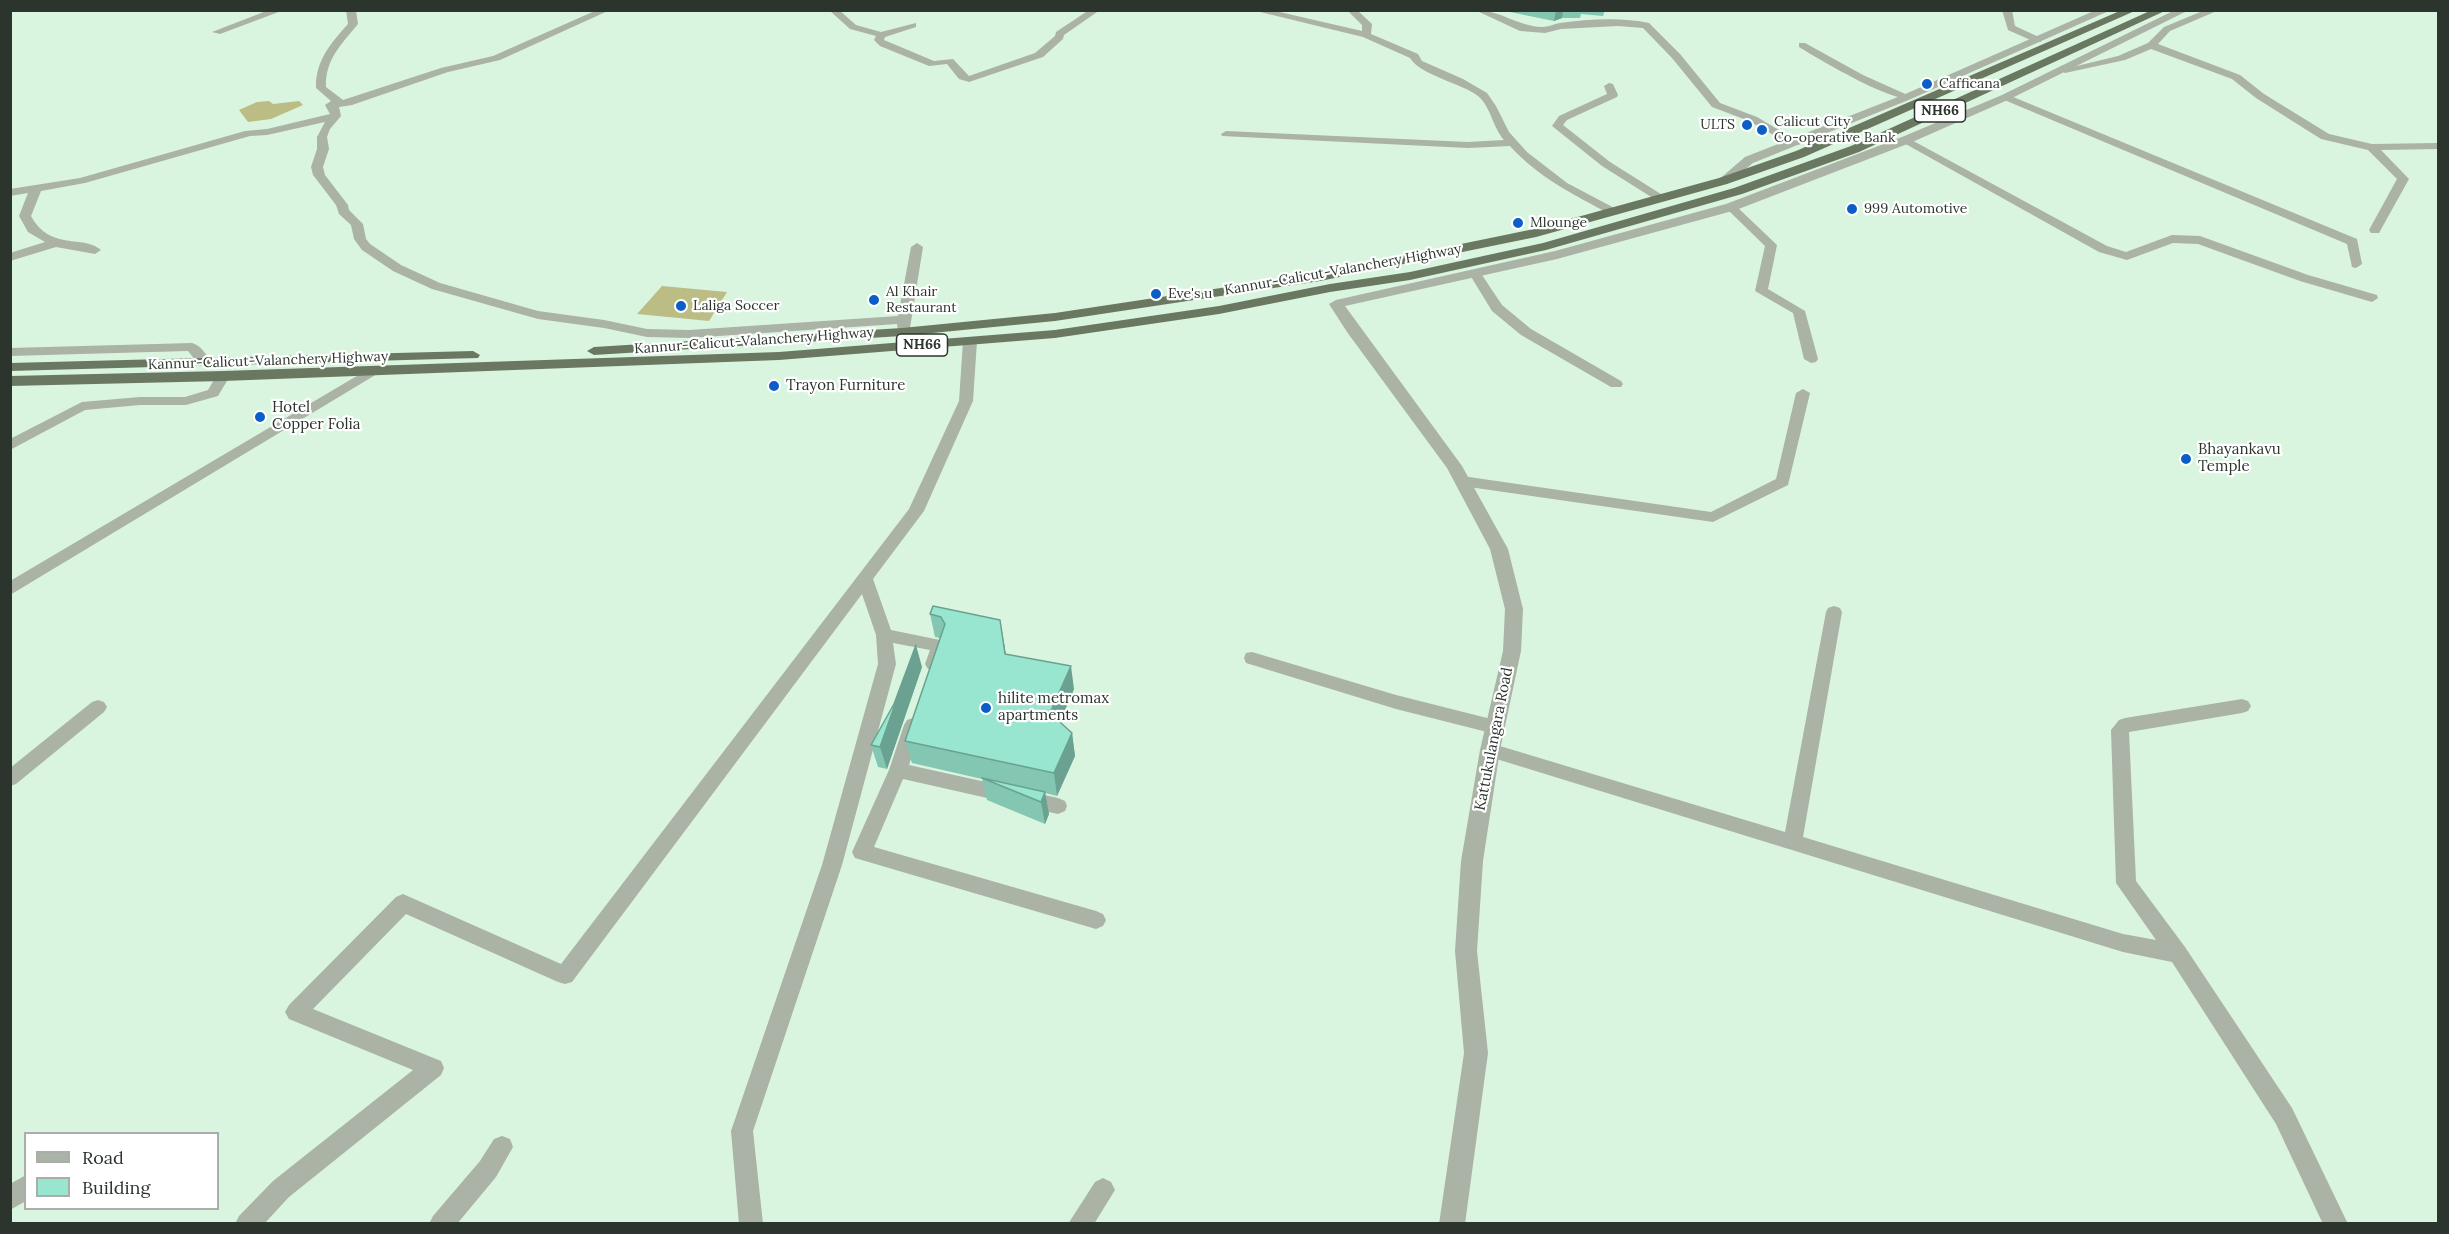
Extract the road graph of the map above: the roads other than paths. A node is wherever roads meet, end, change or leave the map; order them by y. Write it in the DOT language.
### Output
graph roads {
  1 [pos="280,10"];
  2 [pos="351,10"];
  3 [pos="833,10"];
  4 [pos="1096,10"];
  5 [pos="1256,10"];
  6 [pos="1351,10"];
  7 [pos="1479,10"];
  8 [pos="2007,10"];
  9 [pos="2106,10"];
  10 [pos="2132,10"];
  11 [pos="2162,10"];
  12 [pos="2184,10"];
  13 [pos="2216,10"];
  14 [pos="600,12"];
  15 [pos="913,25"];
  16 [pos="217,32"];
  17 [pos="881,35"];
  18 [pos="1366,35"];
  19 [pos="2038,40"];
  20 [pos="1802,45"];
  21 [pos="2151,45"];
  22 [pos="2065,69"];
  23 [pos="1609,86"];
  24 [pos="1908,97"];
  25 [pos="2006,97"];
  26 [pos="333,111"];
  27 [pos="1226,134"];
  28 [pos="1906,140"];
  29 [pos="1512,143"];
  30 [pos="1795,143"];
  31 [pos="2439,146"];
  32 [pos="2372,147"];
  33 [pos="1723,181"];
  34 [pos="36,189"];
  35 [pos="10,194"];
  36 [pos="1660,198"];
  37 [pos="1731,207"];
  38 [pos="1614,211"];
  39 [pos="2375,230"];
  40 [pos="55,243"];
  41 [pos="917,247"];
  42 [pos="95,250"];
  43 [pos="10,257"];
  44 [pos="2356,264"];
  45 [pos="1476,275"];
  46 [pos="2372,298"];
  47 [pos="903,326"];
  48 [pos="970,341"];
  49 [pos="10,352"];
  50 [pos="1811,358"];
  51 [pos="204,363"];
  52 [pos="10,367"];
  53 [pos="372,371"];
  54 [pos="223,376"];
  55 [pos="10,381"];
  56 [pos="1616,384"];
  57 [pos="1803,393"];
  58 [pos="10,445"];
  59 [pos="1462,481"];
  60 [pos="865,578"];
  61 [pos="10,589"];
  62 [pos="1833,612"];
  63 [pos="884,635"];
  64 [pos="1252,658"];
  65 [pos="928,680"];
  66 [pos="921,702"];
  67 [pos="2242,706"];
  68 [pos="98,707"];
  69 [pos="1495,726"];
  70 [pos="1490,750"];
  71 [pos="898,770"];
  72 [pos="10,779"];
  73 [pos="1058,806"];
  74 [pos="1793,842"];
  75 [pos="1096,920"];
  76 [pos="2178,954"];
  77 [pos="502,1147"];
  78 [pos="24,1188"];
  79 [pos="1103,1190"];
  80 [pos="10,1199"];
  81 [pos="248,1224"];
  82 [pos="441,1224"];
  83 [pos="751,1224"];
  84 [pos="1080,1224"];
  85 [pos="1452,1224"];
  86 [pos="2336,1224"];
  1 -- 16 [label="street"];
  2 -- 26 [label="street"];
  3 -- 17 [label="street"];
  4 -- 17 [label="street"];
  5 -- 18 [label="street"];
  6 -- 18 [label="street"];
  7 -- 30 [label="street"];
  8 -- 19 [label="street"];
  9 -- 19 [label="street"];
  10 -- 33 [label="highway, Kannur-Calicut-Valanchery Highway / NH66"];
  11 -- 48 [label="highway, Kannur-Calicut-Valanchery Highway / NH66"];
  12 -- 22 [label="street"];
  13 -- 21 [label="street"];
  14 -- 26 [label="street"];
  15 -- 17 [label="street"];
  18 -- 29 [label="street"];
  19 -- 24 [label="street"];
  20 -- 24 [label="street"];
  21 -- 22 [label="street"];
  21 -- 32 [label="street"];
  22 -- 25 [label="street"];
  23 -- 36 [label="street"];
  24 -- 30 [label="street"];
  25 -- 28 [label="street"];
  25 -- 44 [label="street"];
  26 -- 34 [label="street"];
  26 -- 47 [label="street"];
  27 -- 29 [label="street"];
  28 -- 37 [label="street"];
  28 -- 46 [label="street"];
  29 -- 38 [label="street"];
  30 -- 33 [label="street"];
  31 -- 32 [label="street"];
  32 -- 39 [label="street"];
  33 -- 36 [label="highway, Kannur-Calicut-Valanchery Highway / NH66"];
  34 -- 35 [label="street"];
  34 -- 40 [label="street"];
  36 -- 38 [label="highway, Kannur-Calicut-Valanchery Highway / NH66"];
  37 -- 45 [label="street"];
  37 -- 50 [label="street"];
  38 -- 47 [label="highway, Kannur-Calicut-Valanchery Highway / NH66"];
  40 -- 42 [label="street"];
  40 -- 43 [label="street"];
  41 -- 47 [label="street"];
  45 -- 56 [label="street"];
  45 -- 59 [label="street, Kattukulangara Road"];
  47 -- 51 [label="highway, Kannur-Calicut-Valanchery Highway / NH66"];
  48 -- 53 [label="highway, Kannur-Calicut-Valanchery Highway / NH66"];
  48 -- 60 [label="street"];
  49 -- 51 [label="street"];
  51 -- 52 [label="highway, Kannur-Calicut-Valanchery Highway / NH66"];
  53 -- 54 [label="highway, Kannur-Calicut-Valanchery Highway / NH66"];
  53 -- 61 [label="street"];
  54 -- 55 [label="highway, Kannur-Calicut-Valanchery Highway / NH66"];
  54 -- 58 [label="street"];
  57 -- 59 [label="street"];
  59 -- 69 [label="street, Kattukulangara Road"];
  60 -- 63 [label="street"];
  60 -- 81 [label="street"];
  62 -- 74 [label="street"];
  63 -- 65 [label="street"];
  63 -- 83 [label="street"];
  64 -- 69 [label="street"];
  66 -- 71 [label="street"];
  67 -- 76 [label="street"];
  68 -- 72 [label="street"];
  69 -- 70 [label="street, Kattukulangara Road"];
  70 -- 74 [label="street"];
  70 -- 85 [label="street, Kattukulangara Road"];
  71 -- 73 [label="street"];
  71 -- 75 [label="street"];
  74 -- 76 [label="street"];
  76 -- 86 [label="street"];
  77 -- 82 [label="street"];
  78 -- 80 [label="street"];
  79 -- 84 [label="street"];
}
